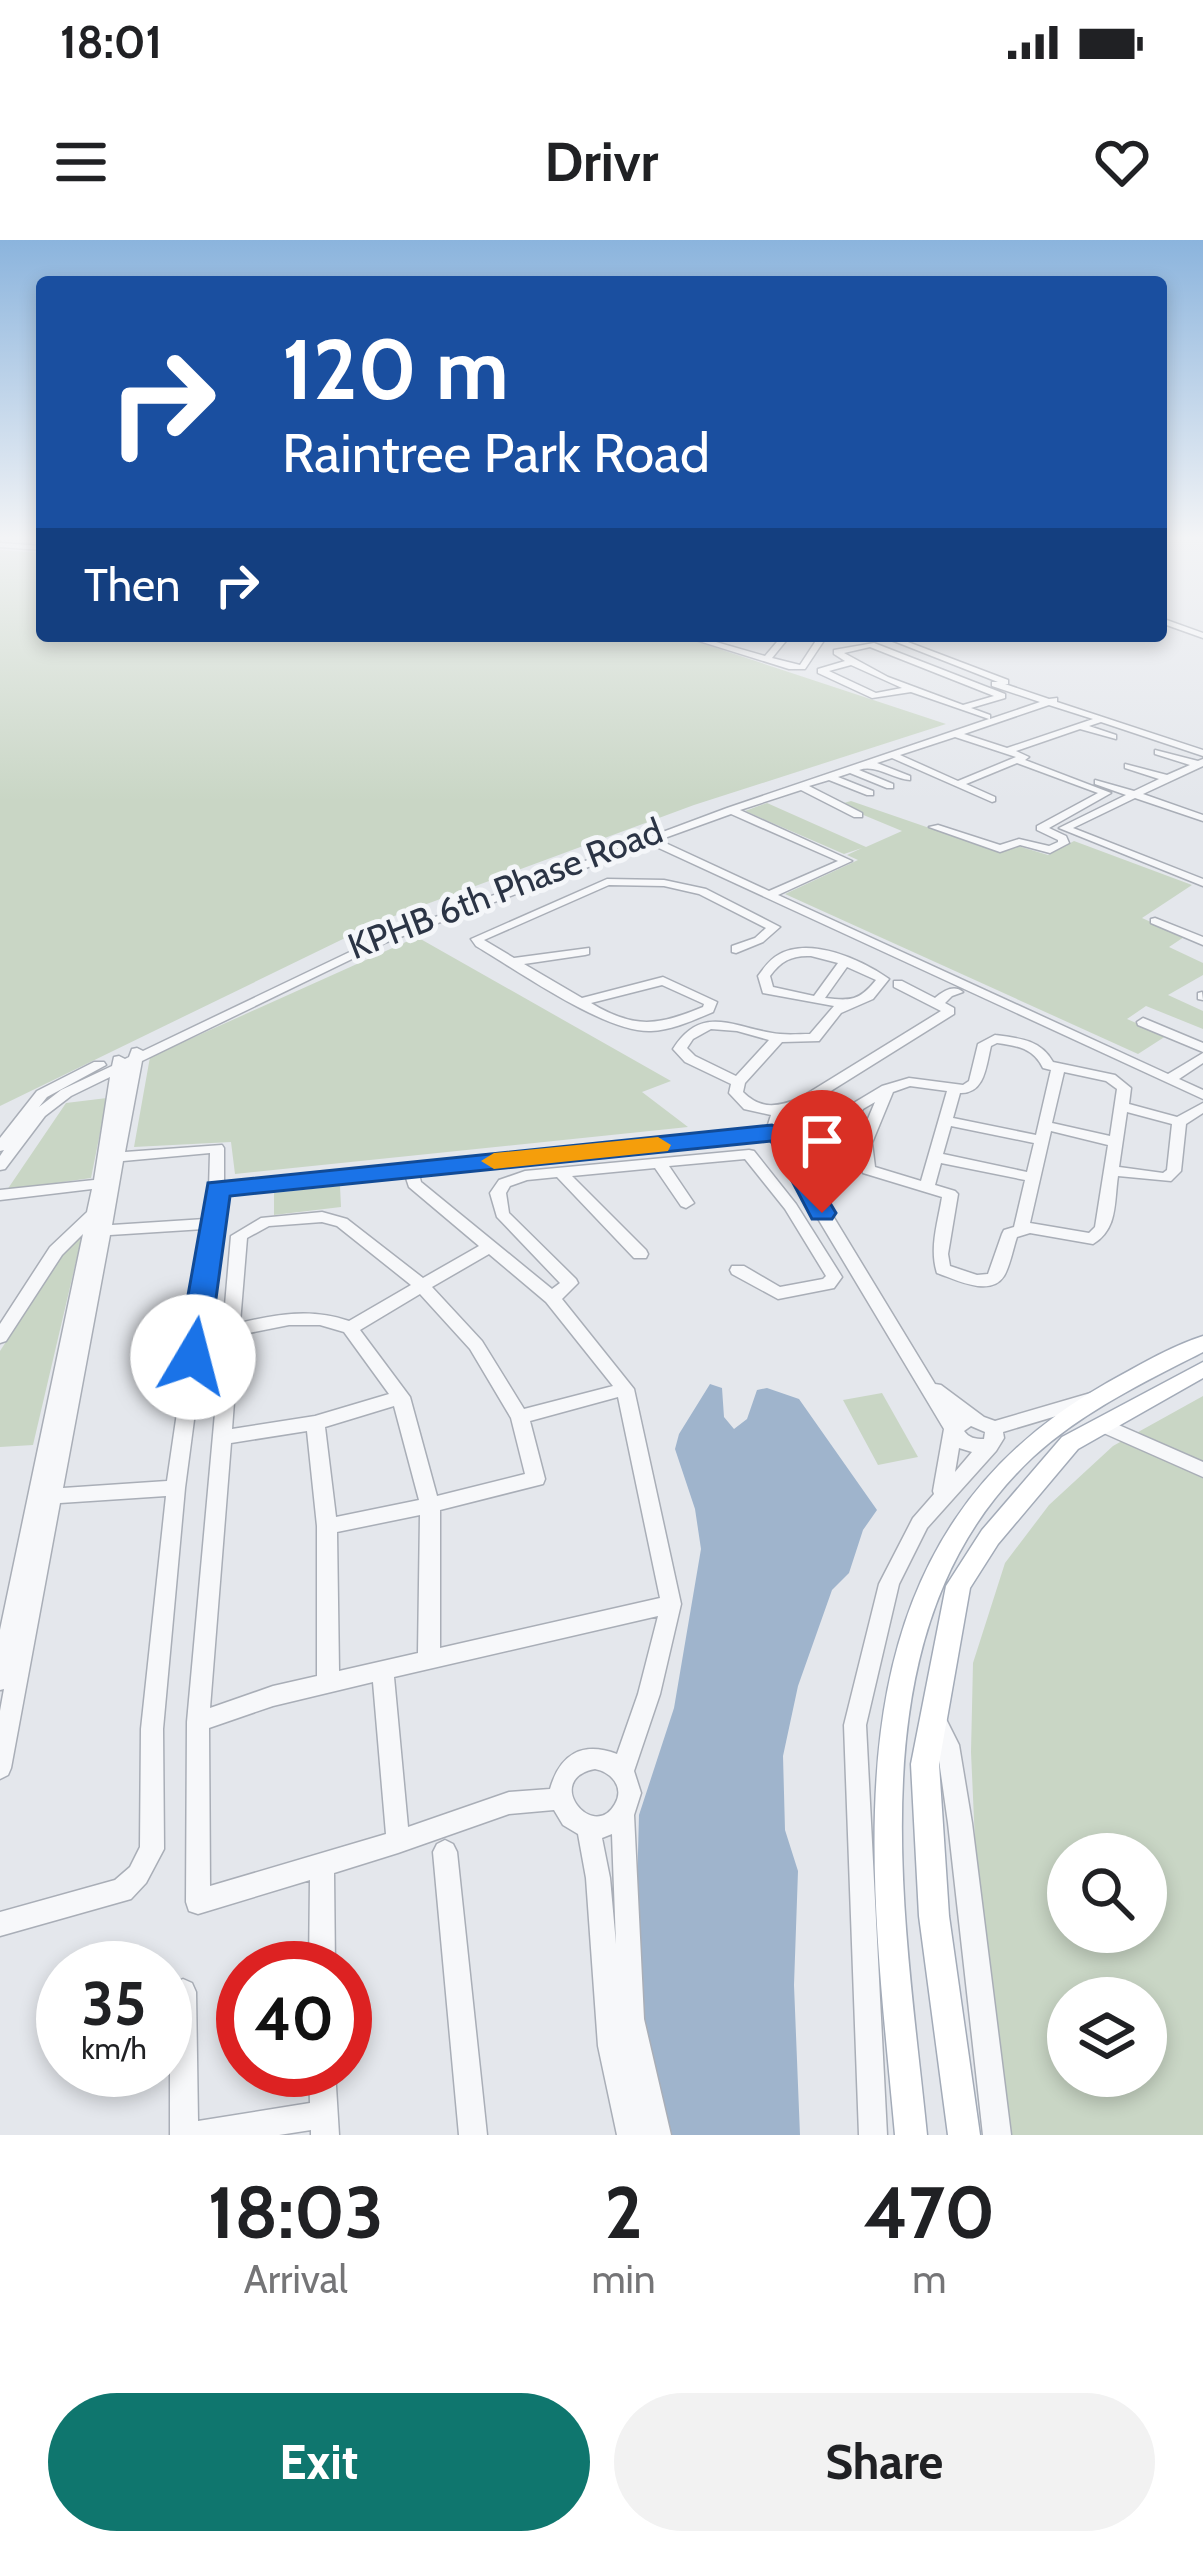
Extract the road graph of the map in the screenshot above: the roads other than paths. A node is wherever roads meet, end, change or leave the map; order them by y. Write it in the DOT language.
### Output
graph roads {
  1 [pos="1173,624"];
  2 [pos="1203,636"];
  3 [pos="713,642"];
  4 [pos="781,642"];
  5 [pos="819,642"];
  6 [pos="886,642"];
  7 [pos="900,642"];
  8 [pos="722,644"];
  9 [pos="767,659"];
  10 [pos="852,662"];
  11 [pos="931,669"];
  12 [pos="895,679"];
  13 [pos="999,685"];
  14 [pos="913,689"];
  15 [pos="1046,700"];
  16 [pos="1026,704"];
  17 [pos="963,708"];
  18 [pos="987,716"];
  19 [pos="1099,720"];
  20 [pos="1079,726"];
  21 [pos="953,732"];
  22 [pos="1112,737"];
  23 [pos="1007,751"];
  24 [pos="1158,752"];
  25 [pos="899,754"];
  26 [pos="1202,761"];
  27 [pos="870,764"];
  28 [pos="1128,766"];
  29 [pos="851,770"];
  30 [pos="830,777"];
  31 [pos="907,778"];
  32 [pos="1168,779"];
  33 [pos="965,781"];
  34 [pos="801,786"];
  35 [pos="890,786"];
  36 [pos="870,793"];
  37 [pos="1136,795"];
  38 [pos="992,799"];
  39 [pos="731,810"];
  40 [pos="858,815"];
  41 [pos="1203,818"];
  42 [pos="934,827"];
  43 [pos="650,840"];
  44 [pos="608,876"];
  45 [pos="1203,882"];
  46 [pos="771,894"];
  47 [pos="500,897"];
  48 [pos="784,901"];
  49 [pos="557,902"];
  50 [pos="764,911"];
  51 [pos="528,913"];
  52 [pos="1156,921"];
  53 [pos="410,926"];
  54 [pos="1203,941"];
  55 [pos="736,950"];
  56 [pos="586,951"];
  57 [pos="844,961"];
  58 [pos="513,962"];
  59 [pos="898,984"];
  60 [pos="964,989"];
  61 [pos="817,1000"];
  62 [pos="580,1002"];
  63 [pos="938,1002"];
  64 [pos="849,1005"];
  65 [pos="1143,1022"];
  66 [pos="778,1038"];
  67 [pos="1203,1048"];
  68 [pos="137,1052"];
  69 [pos="1203,1057"];
  70 [pos="119,1061"];
  71 [pos="1058,1067"];
  72 [pos="1169,1079"];
  73 [pos="738,1082"];
  74 [pos="887,1089"];
  75 [pos="954,1090"];
  76 [pos="1203,1095"];
  77 [pos="1122,1106"];
  78 [pos="1203,1107"];
  79 [pos="746,1109"];
  80 [pos="945,1121"];
  81 [pos="1179,1122"];
  82 [pos="779,1123"];
  83 [pos="844,1132"];
  84 [pos="1041,1133"];
  85 [pos="1116,1142"];
  86 [pos="865,1143"];
  87 [pos="0,1147"];
  88 [pos="845,1152"];
  89 [pos="935,1156"];
  90 [pos="118,1157"];
  91 [pos="658,1163"];
  92 [pos="0,1166"];
  93 [pos="405,1170"];
  94 [pos="1112,1171"];
  95 [pos="561,1173"];
  96 [pos="798,1173"];
  97 [pos="1031,1177"];
  98 [pos="100,1184"];
  99 [pos="927,1185"];
  100 [pos="217,1189"];
  101 [pos="0,1196"];
  102 [pos="686,1202"];
  103 [pos="212,1224"];
  104 [pos="95,1226"];
  105 [pos="1022,1231"];
  106 [pos="490,1246"];
  107 [pos="640,1254"];
  108 [pos="738,1270"];
  109 [pos="422,1285"];
  110 [pos="552,1298"];
  111 [pos="350,1328"];
  112 [pos="228,1332"];
  113 [pos="0,1337"];
  114 [pos="1203,1343"];
  115 [pos="1203,1369"];
  116 [pos="933,1388"];
  117 [pos="625,1389"];
  118 [pos="401,1397"];
  119 [pos="1094,1398"];
  120 [pos="520,1417"];
  121 [pos="315,1423"];
  122 [pos="1106,1426"];
  123 [pos="953,1429"];
  124 [pos="987,1430"];
  125 [pos="225,1437"];
  126 [pos="1203,1470"];
  127 [pos="176,1488"];
  128 [pos="941,1494"];
  129 [pos="46,1497"];
  130 [pos="430,1505"];
  131 [pos="327,1526"];
  132 [pos="671,1604"];
  133 [pos="429,1660"];
  134 [pos="383,1674"];
  135 [pos="0,1681"];
  136 [pos="328,1684"];
  137 [pos="931,1714"];
  138 [pos="198,1722"];
  139 [pos="0,1768"];
  140 [pos="622,1772"];
  141 [pos="560,1799"];
  142 [pos="622,1815"];
  143 [pos="588,1826"];
  144 [pos="398,1842"];
  145 [pos="446,1852"];
  146 [pos="322,1863"];
  147 [pos="0,1924"];
  148 [pos="322,1941"];
  149 [pos="184,2097"];
  150 [pos="325,2124"];
  151 [pos="184,2135"];
  152 [pos="197,2135"];
  153 [pos="473,2135"];
  154 [pos="632,2135"];
  155 [pos="657,2135"];
  156 [pos="873,2135"];
  157 [pos="911,2135"];
  158 [pos="964,2135"];
  159 [pos="997,2135"];
  1 -- 2 [label="street"];
  3 -- 8 [label="street"];
  4 -- 9 [label="street"];
  5 -- 9 [label="street"];
  6 -- 13 [label="street"];
  7 -- 15 [label="street"];
  8 -- 9 [label="street"];
  10 -- 11 [label="street"];
  10 -- 12 [label="street"];
  10 -- 14 [label="street"];
  11 -- 12 [label="street"];
  11 -- 17 [label="street"];
  12 -- 14 [label="street"];
  13 -- 15 [label="street"];
  13 -- 16 [label="street"];
  14 -- 17 [label="street"];
  15 -- 16 [label="street, KPHB 6th Phase Road"];
  15 -- 19 [label="street"];
  15 -- 21 [label="street, KPHB 6th Phase Road"];
  15 -- 26 [label="street"];
  16 -- 18 [label="street, KPHB 6th Phase Road"];
  17 -- 18 [label="street"];
  18 -- 21 [label="street, KPHB 6th Phase Road"];
  19 -- 20 [label="street"];
  19 -- 26 [label="street"];
  20 -- 22 [label="street"];
  20 -- 23 [label="street"];
  21 -- 23 [label="street"];
  21 -- 25 [label="street, KPHB 6th Phase Road"];
  21 -- 53 [label="street, KPHB 6th Phase Road"];
  23 -- 37 [label="street"];
  24 -- 26 [label="street"];
  25 -- 27 [label="street, KPHB 6th Phase Road"];
  25 -- 33 [label="street"];
  26 -- 32 [label="street"];
  27 -- 29 [label="street, KPHB 6th Phase Road"];
  27 -- 31 [label="street"];
  28 -- 32 [label="street"];
  29 -- 30 [label="street, KPHB 6th Phase Road"];
  29 -- 35 [label="street"];
  30 -- 34 [label="street, KPHB 6th Phase Road"];
  30 -- 36 [label="street"];
  32 -- 37 [label="street"];
  33 -- 38 [label="street"];
  33 -- 42 [label="street"];
  34 -- 39 [label="street, KPHB 6th Phase Road"];
  34 -- 40 [label="street"];
  37 -- 41 [label="street"];
  37 -- 45 [label="street"];
  39 -- 43 [label="street, KPHB 6th Phase Road"];
  39 -- 46 [label="street"];
  43 -- 46 [label="street"];
  43 -- 47 [label="street, KPHB 6th Phase Road"];
  44 -- 49 [label="street"];
  46 -- 48 [label="street"];
  47 -- 51 [label="street"];
  47 -- 53 [label="street, KPHB 6th Phase Road"];
  48 -- 50 [label="street"];
  48 -- 60 [label="street"];
  49 -- 51 [label="street"];
  49 -- 55 [label="street"];
  51 -- 58 [label="street"];
  52 -- 54 [label="street"];
  53 -- 68 [label="street, KPHB 6th Phase Road"];
  56 -- 58 [label="street"];
  57 -- 61 [label="street"];
  57 -- 61 [label="street"];
  57 -- 64 [label="street"];
  58 -- 62 [label="street"];
  59 -- 63 [label="street"];
  60 -- 63 [label="street"];
  60 -- 72 [label="street"];
  61 -- 64 [label="street"];
  62 -- 62 [label="street"];
  63 -- 82 [label="street"];
  64 -- 66 [label="street"];
  65 -- 67 [label="street"];
  66 -- 73 [label="street"];
  66 -- 73 [label="street"];
  68 -- 70 [label="street, KPHB 6th Phase Road"];
  68 -- 90 [label="street"];
  69 -- 72 [label="street"];
  70 -- 87 [label="street, KPHB 6th Phase Road"];
  70 -- 92 [label="street, KPHB 6th Phase Road"];
  70 -- 98 [label="street"];
  71 -- 75 [label="street"];
  71 -- 77 [label="street"];
  71 -- 84 [label="street"];
  72 -- 76 [label="street"];
  73 -- 82 [label="street"];
  74 -- 75 [label="street"];
  74 -- 83 [label="street"];
  74 -- 86 [label="street"];
  75 -- 80 [label="street"];
  77 -- 81 [label="street"];
  77 -- 85 [label="street"];
  78 -- 81 [label="street"];
  79 -- 82 [label="street"];
  80 -- 84 [label="street"];
  80 -- 89 [label="street"];
  81 -- 94 [label="street"];
  82 -- 93 [label="street"];
  82 -- 96 [label="street"];
  83 -- 88 [label="street"];
  83 -- 96 [label="street"];
  84 -- 85 [label="street"];
  84 -- 97 [label="street"];
  85 -- 94 [label="street"];
  86 -- 88 [label="street"];
  86 -- 99 [label="street"];
  88 -- 96 [label="street"];
  89 -- 97 [label="street"];
  89 -- 99 [label="street"];
  90 -- 100 [label="street"];
  90 -- 104 [label="street"];
  91 -- 95 [label="street"];
  91 -- 102 [label="street"];
  91 -- 108 [label="street"];
  93 -- 100 [label="street"];
  93 -- 106 [label="street"];
  94 -- 105 [label="street"];
  95 -- 107 [label="street"];
  95 -- 110 [label="street"];
  96 -- 116 [label="street"];
  97 -- 105 [label="street"];
  98 -- 101 [label="street"];
  98 -- 104 [label="street"];
  99 -- 105 [label="street"];
  100 -- 103 [label="street"];
  103 -- 104 [label="street"];
  103 -- 127 [label="street"];
  104 -- 113 [label="street"];
  104 -- 129 [label="street"];
  106 -- 109 [label="street"];
  106 -- 110 [label="street"];
  109 -- 111 [label="street"];
  109 -- 112 [label="street"];
  109 -- 120 [label="street"];
  110 -- 117 [label="street"];
  111 -- 112 [label="street"];
  111 -- 118 [label="street"];
  112 -- 125 [label="street"];
  114 -- 119 [label="main road"];
  115 -- 122 [label="main road"];
  116 -- 123 [label="street"];
  116 -- 124 [label="street"];
  117 -- 120 [label="street"];
  117 -- 132 [label="street"];
  118 -- 121 [label="street"];
  118 -- 130 [label="street"];
  119 -- 124 [label="street"];
  119 -- 157 [label="main road"];
  120 -- 130 [label="street"];
  121 -- 125 [label="street"];
  121 -- 131 [label="street"];
  122 -- 126 [label="street"];
  122 -- 137 [label="main road"];
  123 -- 124 [label="street"];
  123 -- 124 [label="street"];
  123 -- 128 [label="street"];
  124 -- 128 [label="street"];
  125 -- 138 [label="street"];
  127 -- 129 [label="street"];
  127 -- 147 [label="street"];
  128 -- 156 [label="street"];
  129 -- 135 [label="street"];
  129 -- 139 [label="street"];
  130 -- 131 [label="street"];
  130 -- 133 [label="street"];
  131 -- 136 [label="street"];
  132 -- 133 [label="street"];
  132 -- 140 [label="street"];
  133 -- 134 [label="street"];
  134 -- 136 [label="street"];
  134 -- 144 [label="street"];
  136 -- 138 [label="street"];
  137 -- 158 [label="main road"];
  137 -- 159 [label="street"];
  138 -- 146 [label="street"];
  140 -- 141 [label="street"];
  140 -- 142 [label="street"];
  141 -- 143 [label="street"];
  141 -- 144 [label="street"];
  142 -- 143 [label="street"];
  142 -- 155 [label="street"];
  143 -- 154 [label="street"];
  144 -- 146 [label="street"];
  145 -- 153 [label="street"];
  146 -- 148 [label="street"];
  149 -- 151 [label="street"];
  150 -- 152 [label="street"];
}
